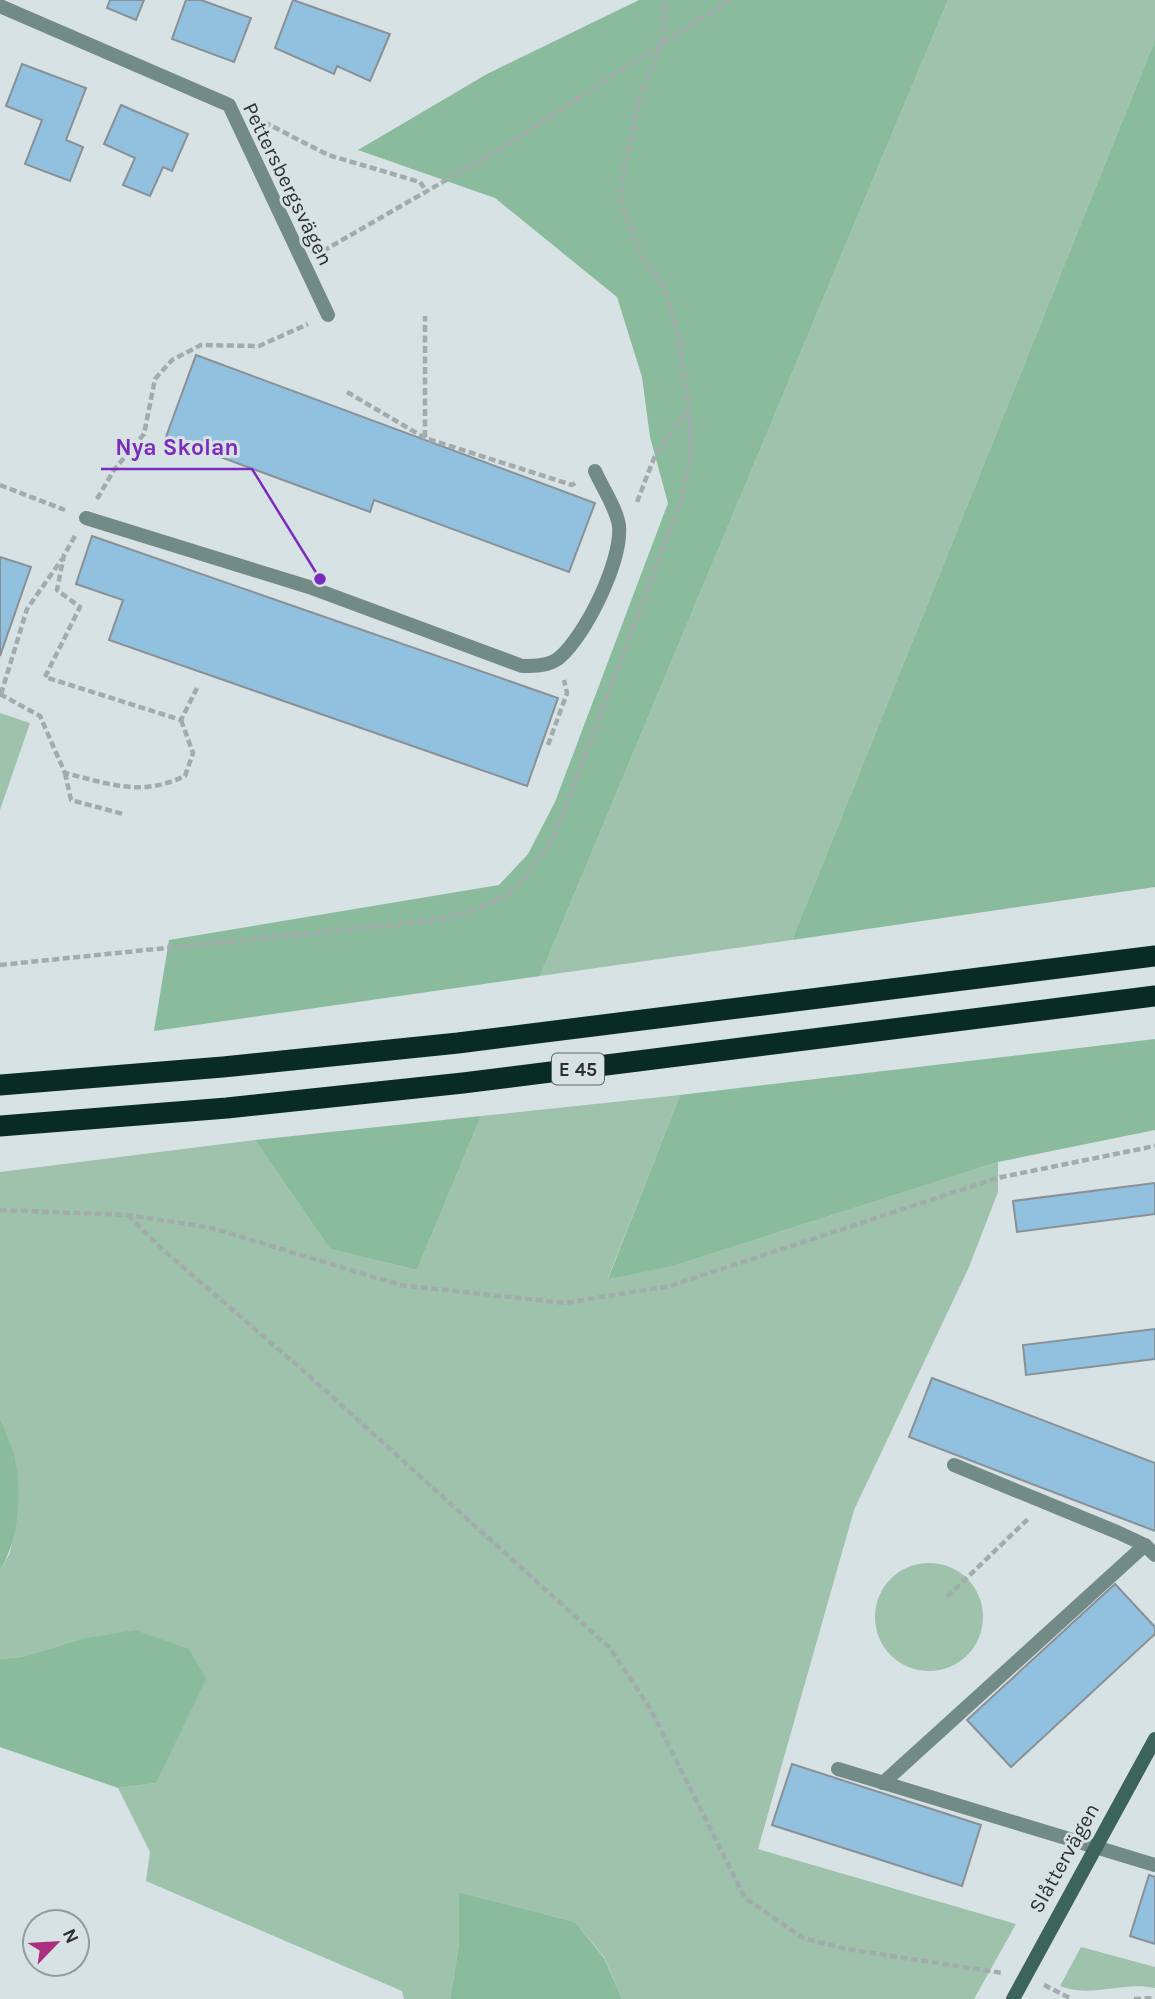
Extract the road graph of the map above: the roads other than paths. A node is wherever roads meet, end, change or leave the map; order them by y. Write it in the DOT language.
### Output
graph roads {
  1 [pos="0,6"];
  2 [pos="328,315"];
  3 [pos="595,471"];
  4 [pos="86,518"];
  5 [pos="1155,956"];
  6 [pos="1155,996"];
  7 [pos="0,1085"];
  8 [pos="0,1126"];
  9 [pos="954,1465"];
  10 [pos="1150,1550"];
  11 [pos="1155,1739"];
  12 [pos="838,1769"];
  13 [pos="883,1783"];
  14 [pos="1094,1847"];
  15 [pos="1155,1865"];
  16 [pos="1013,1999"];
  1 -- 2 [label="street, Pettersbergsvägen"];
  3 -- 4 [label="street"];
  5 -- 7 [label="highway, E 45"];
  6 -- 8 [label="highway, E 45"];
  9 -- 10 [label="street"];
  10 -- 13 [label="street"];
  11 -- 14 [label="street, Slåttervägen"];
  12 -- 13 [label="street"];
  13 -- 14 [label="street"];
  14 -- 15 [label="street"];
  14 -- 16 [label="street, Slåttervägen"];
}
